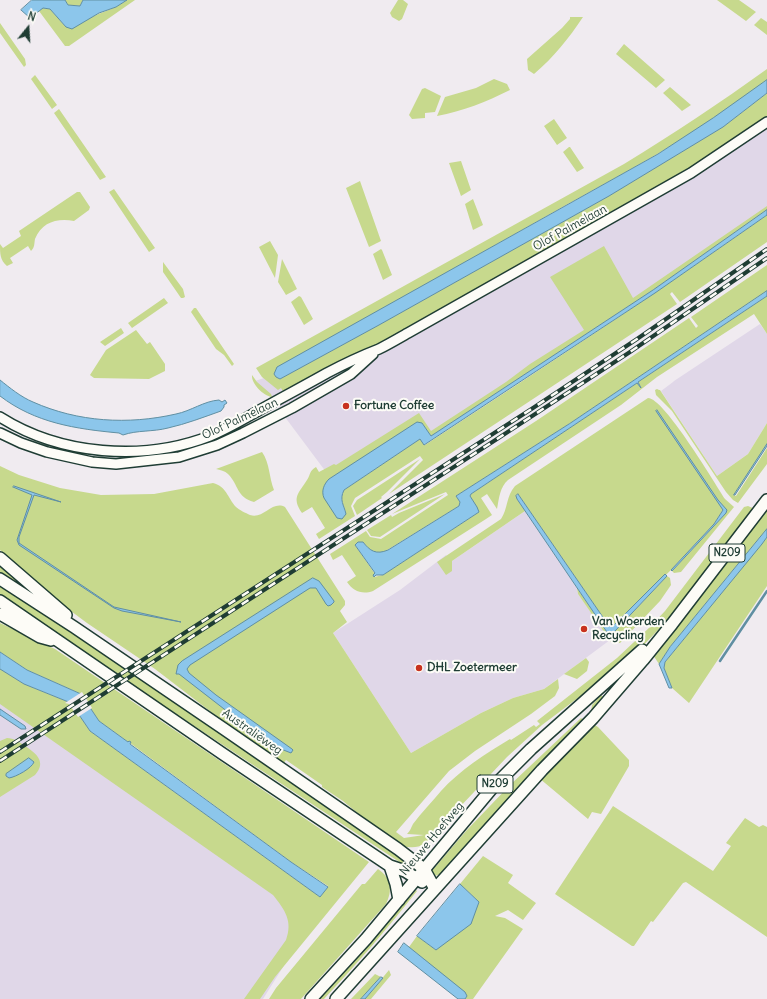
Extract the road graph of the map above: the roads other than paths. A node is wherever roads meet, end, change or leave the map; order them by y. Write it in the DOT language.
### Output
graph roads {
  1 [pos="767,122"];
  2 [pos="380,348"];
  3 [pos="0,417"];
  4 [pos="0,433"];
  5 [pos="767,500"];
  6 [pos="0,558"];
  7 [pos="0,580"];
  8 [pos="0,601"];
  9 [pos="686,605"];
  10 [pos="0,614"];
  11 [pos="74,627"];
  12 [pos="61,642"];
  13 [pos="390,866"];
  14 [pos="424,869"];
  15 [pos="416,879"];
  16 [pos="435,889"];
  17 [pos="399,900"];
  18 [pos="310,999"];
  19 [pos="336,999"];
  1 -- 2 [label="street, Olof Palmelaan"];
  2 -- 3 [label="street, Olof Palmelaan"];
  2 -- 4 [label="street, Olof Palmelaan"];
  5 -- 9 [label="main road, Nieuwe Hoefweg / N209"];
  6 -- 11 [label="main road"];
  7 -- 11 [label="main road, Australiëweg"];
  8 -- 12 [label="main road"];
  9 -- 14 [label="main road, Nieuwe Hoefweg / N209"];
  9 -- 16 [label="main road, Nieuwe Hoefweg / N209"];
  10 -- 12 [label="main road"];
  11 -- 14 [label="main road, Australiëweg"];
  12 -- 13 [label="main road"];
  13 -- 15 [label="main road"];
  13 -- 17 [label="main road"];
  14 -- 15 [label="main road, Nieuwe Hoefweg / N209"];
  14 -- 16 [label="main road, Australiëweg"];
  15 -- 16 [label="main road"];
  15 -- 17 [label="main road, Nieuwe Hoefweg / N209"];
  16 -- 19 [label="main road, Nieuwe Hoefweg / N209"];
  17 -- 18 [label="main road, Nieuwe Hoefweg / N209"];
}
